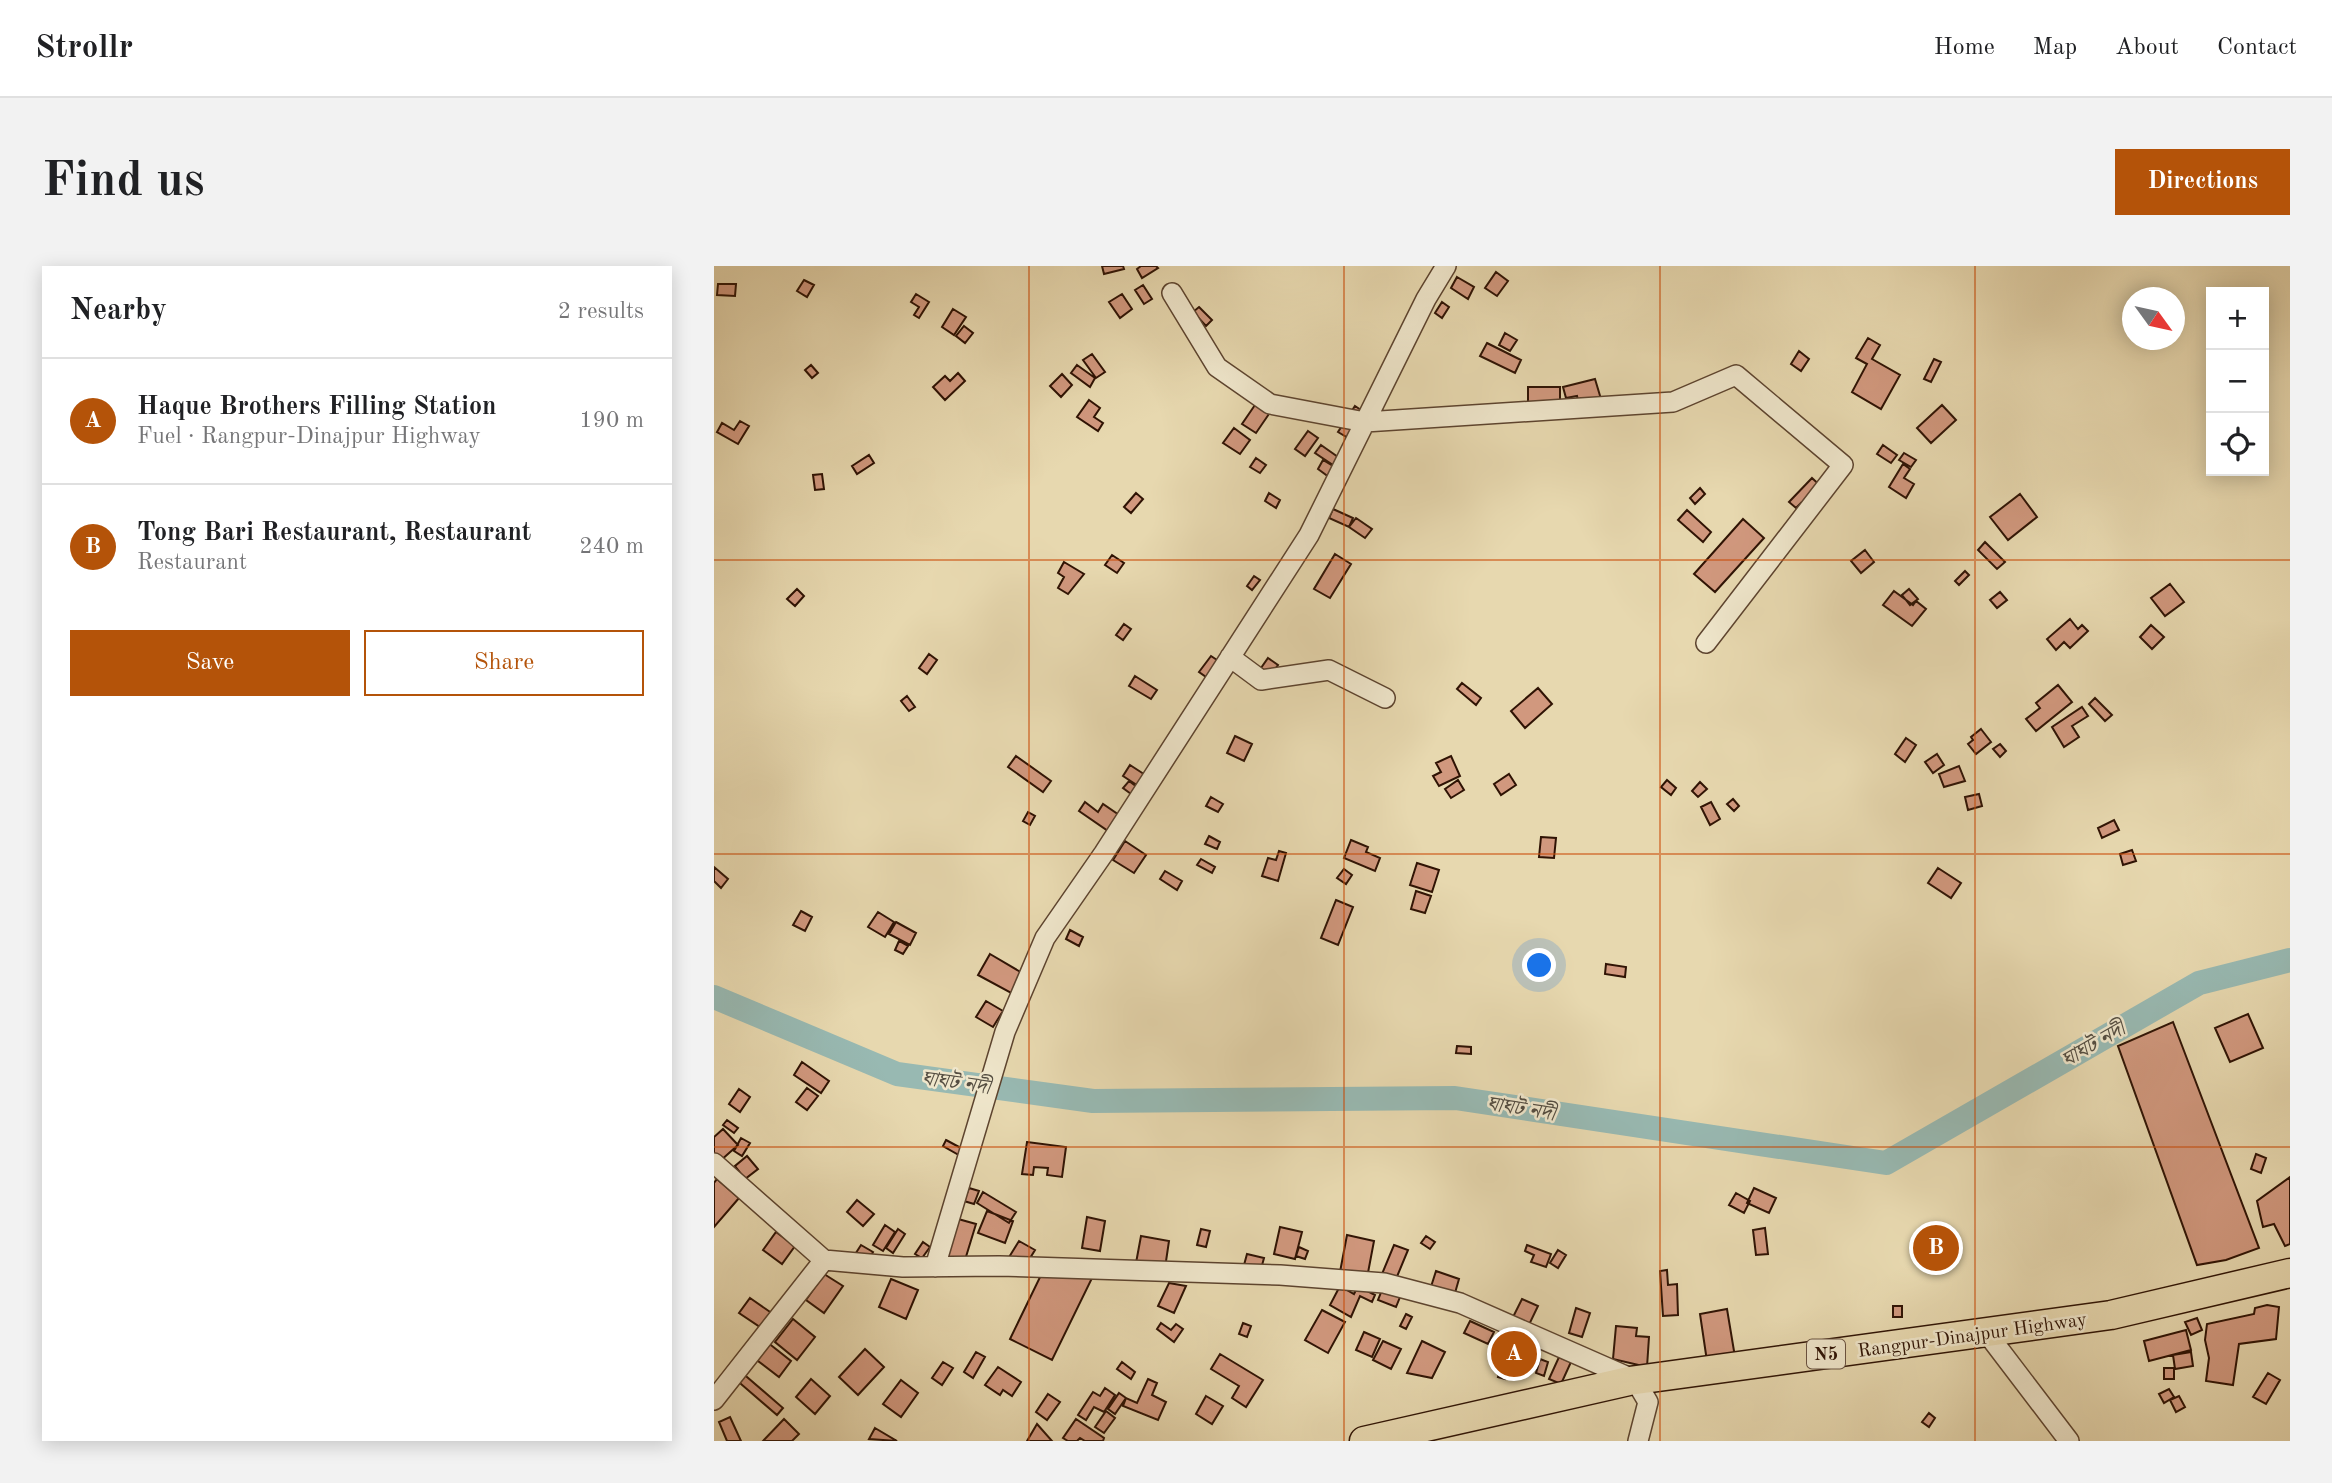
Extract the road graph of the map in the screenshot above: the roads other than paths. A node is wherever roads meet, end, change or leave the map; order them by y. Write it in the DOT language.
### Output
graph roads {
  1 [pos="1446,266"];
  2 [pos="1172,293"];
  3 [pos="1365,422"];
  4 [pos="1706,643"];
  5 [pos="1230,657"];
  6 [pos="1385,698"];
  7 [pos="714,1163"];
  8 [pos="824,1260"];
  9 [pos="934,1267"];
  10 [pos="2290,1273"];
  11 [pos="1986,1332"];
  12 [pos="1635,1380"];
  13 [pos="714,1399"];
  14 [pos="1364,1441"];
  15 [pos="1638,1441"];
  16 [pos="2069,1441"];
  1 -- 3 [label="street"];
  2 -- 3 [label="street"];
  3 -- 4 [label="street"];
  3 -- 5 [label="street"];
  5 -- 6 [label="street"];
  5 -- 9 [label="street"];
  7 -- 8 [label="street"];
  8 -- 9 [label="street"];
  8 -- 13 [label="street"];
  9 -- 12 [label="street"];
  10 -- 11 [label="highway, Rangpur-Dinajpur Highway / N5"];
  11 -- 12 [label="highway, Rangpur-Dinajpur Highway / N5"];
  11 -- 16 [label="street"];
  12 -- 14 [label="highway, Rangpur-Dinajpur Highway / N5"];
  12 -- 15 [label="street"];
}
